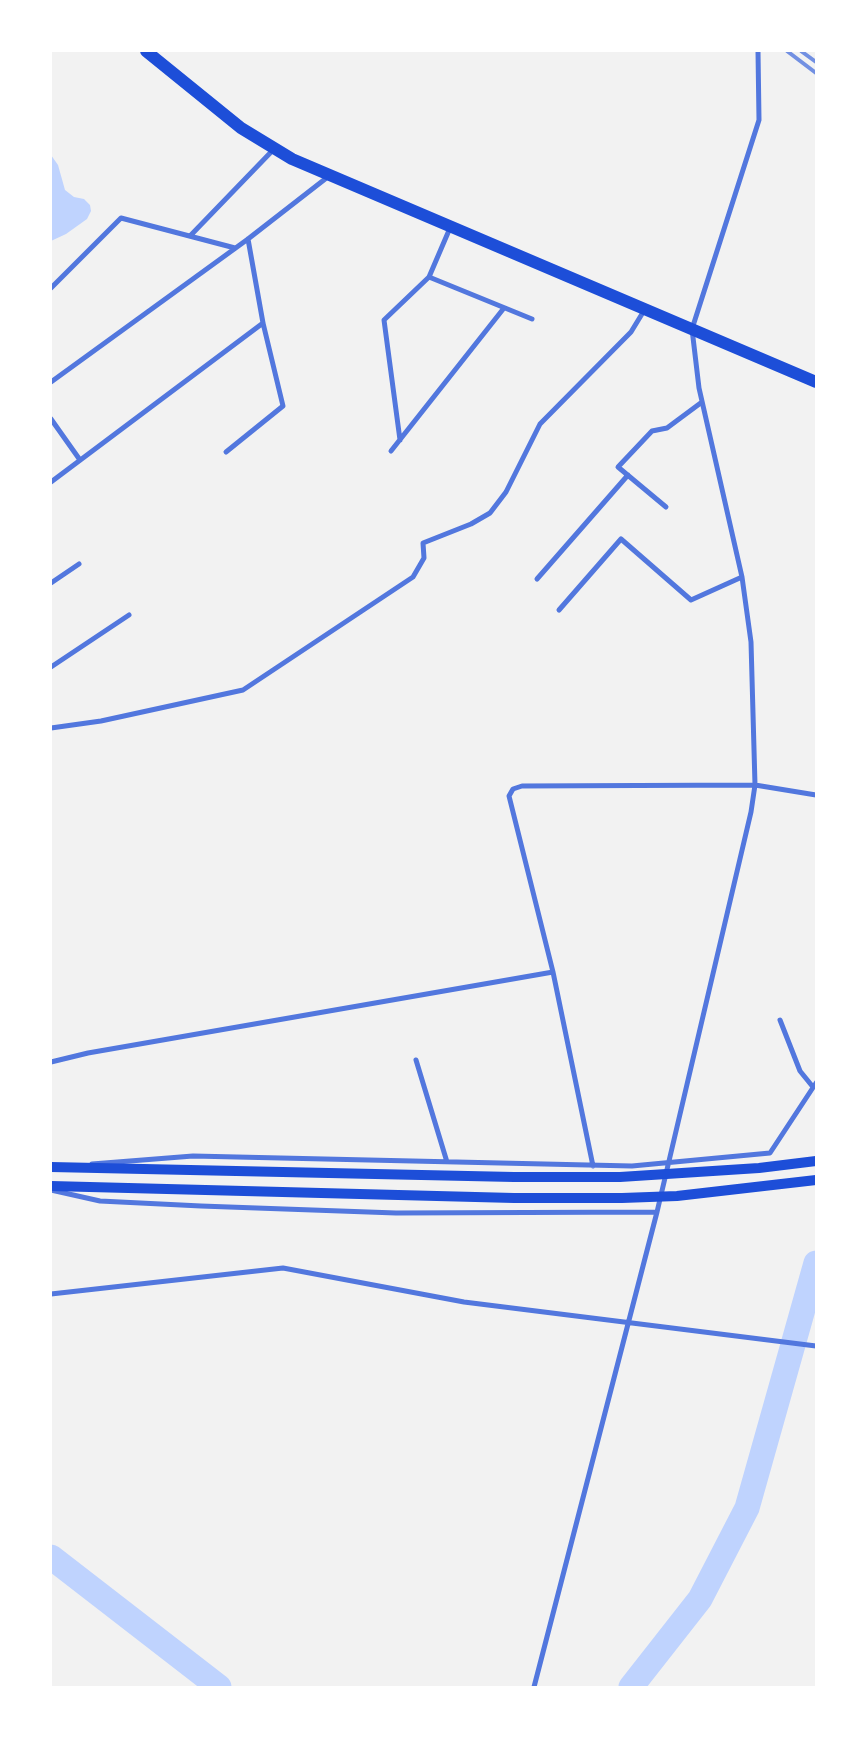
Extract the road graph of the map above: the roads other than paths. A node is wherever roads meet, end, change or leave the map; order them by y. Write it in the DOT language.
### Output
graph roads {
  1 [pos="146,51"];
  2 [pos="758,51"];
  3 [pos="274,149"];
  4 [pos="330,176"];
  5 [pos="450,228"];
  6 [pos="190,236"];
  7 [pos="248,239"];
  8 [pos="235,248"];
  9 [pos="430,277"];
  10 [pos="51,288"];
  11 [pos="504,308"];
  12 [pos="646,308"];
  13 [pos="532,319"];
  14 [pos="263,323"];
  15 [pos="692,329"];
  16 [pos="51,382"];
  17 [pos="816,382"];
  18 [pos="702,402"];
  19 [pos="51,418"];
  20 [pos="400,440"];
  21 [pos="391,451"];
  22 [pos="226,452"];
  23 [pos="80,460"];
  24 [pos="628,475"];
  25 [pos="51,482"];
  26 [pos="666,507"];
  27 [pos="80,564"];
  28 [pos="742,577"];
  29 [pos="537,579"];
  30 [pos="51,583"];
  31 [pos="559,610"];
  32 [pos="129,615"];
  33 [pos="51,667"];
  34 [pos="51,728"];
  35 [pos="755,785"];
  36 [pos="816,795"];
  37 [pos="553,972"];
  38 [pos="780,1020"];
  39 [pos="416,1060"];
  40 [pos="51,1062"];
  41 [pos="815,1085"];
  42 [pos="816,1161"];
  43 [pos="447,1162"];
  44 [pos="667,1164"];
  45 [pos="594,1166"];
  46 [pos="57,1167"];
  47 [pos="816,1180"];
  48 [pos="51,1186"];
  49 [pos="51,1190"];
  50 [pos="657,1212"];
  51 [pos="51,1294"];
  52 [pos="628,1321"];
  53 [pos="813,1346"];
  54 [pos="534,1687"];
  1 -- 3 [label="main road"];
  2 -- 15 [label="street"];
  3 -- 4 [label="main road"];
  3 -- 6 [label="street"];
  4 -- 5 [label="main road"];
  4 -- 7 [label="street"];
  5 -- 9 [label="street"];
  5 -- 12 [label="main road"];
  6 -- 8 [label="street"];
  6 -- 10 [label="street"];
  7 -- 8 [label="street"];
  7 -- 14 [label="street"];
  8 -- 16 [label="street"];
  9 -- 11 [label="street"];
  9 -- 20 [label="street"];
  11 -- 13 [label="street"];
  11 -- 20 [label="street"];
  12 -- 15 [label="main road"];
  12 -- 34 [label="street"];
  14 -- 22 [label="street"];
  14 -- 23 [label="street"];
  15 -- 17 [label="main road"];
  15 -- 18 [label="street"];
  18 -- 24 [label="street"];
  18 -- 28 [label="street"];
  19 -- 23 [label="street"];
  20 -- 21 [label="street"];
  23 -- 25 [label="street"];
  24 -- 26 [label="street"];
  24 -- 29 [label="street"];
  27 -- 30 [label="street"];
  28 -- 31 [label="street"];
  28 -- 35 [label="street"];
  32 -- 33 [label="street"];
  35 -- 36 [label="street"];
  35 -- 37 [label="street"];
  35 -- 44 [label="street"];
  37 -- 40 [label="street"];
  37 -- 45 [label="street"];
  38 -- 41 [label="street"];
  39 -- 43 [label="street"];
  41 -- 44 [label="street"];
  42 -- 46 [label="main road"];
  43 -- 45 [label="street"];
  43 -- 46 [label="street"];
  44 -- 45 [label="street"];
  44 -- 50 [label="street"];
  47 -- 48 [label="main road"];
  49 -- 50 [label="street"];
  50 -- 52 [label="street"];
  51 -- 52 [label="street"];
  52 -- 53 [label="street"];
  52 -- 54 [label="street"];
}
